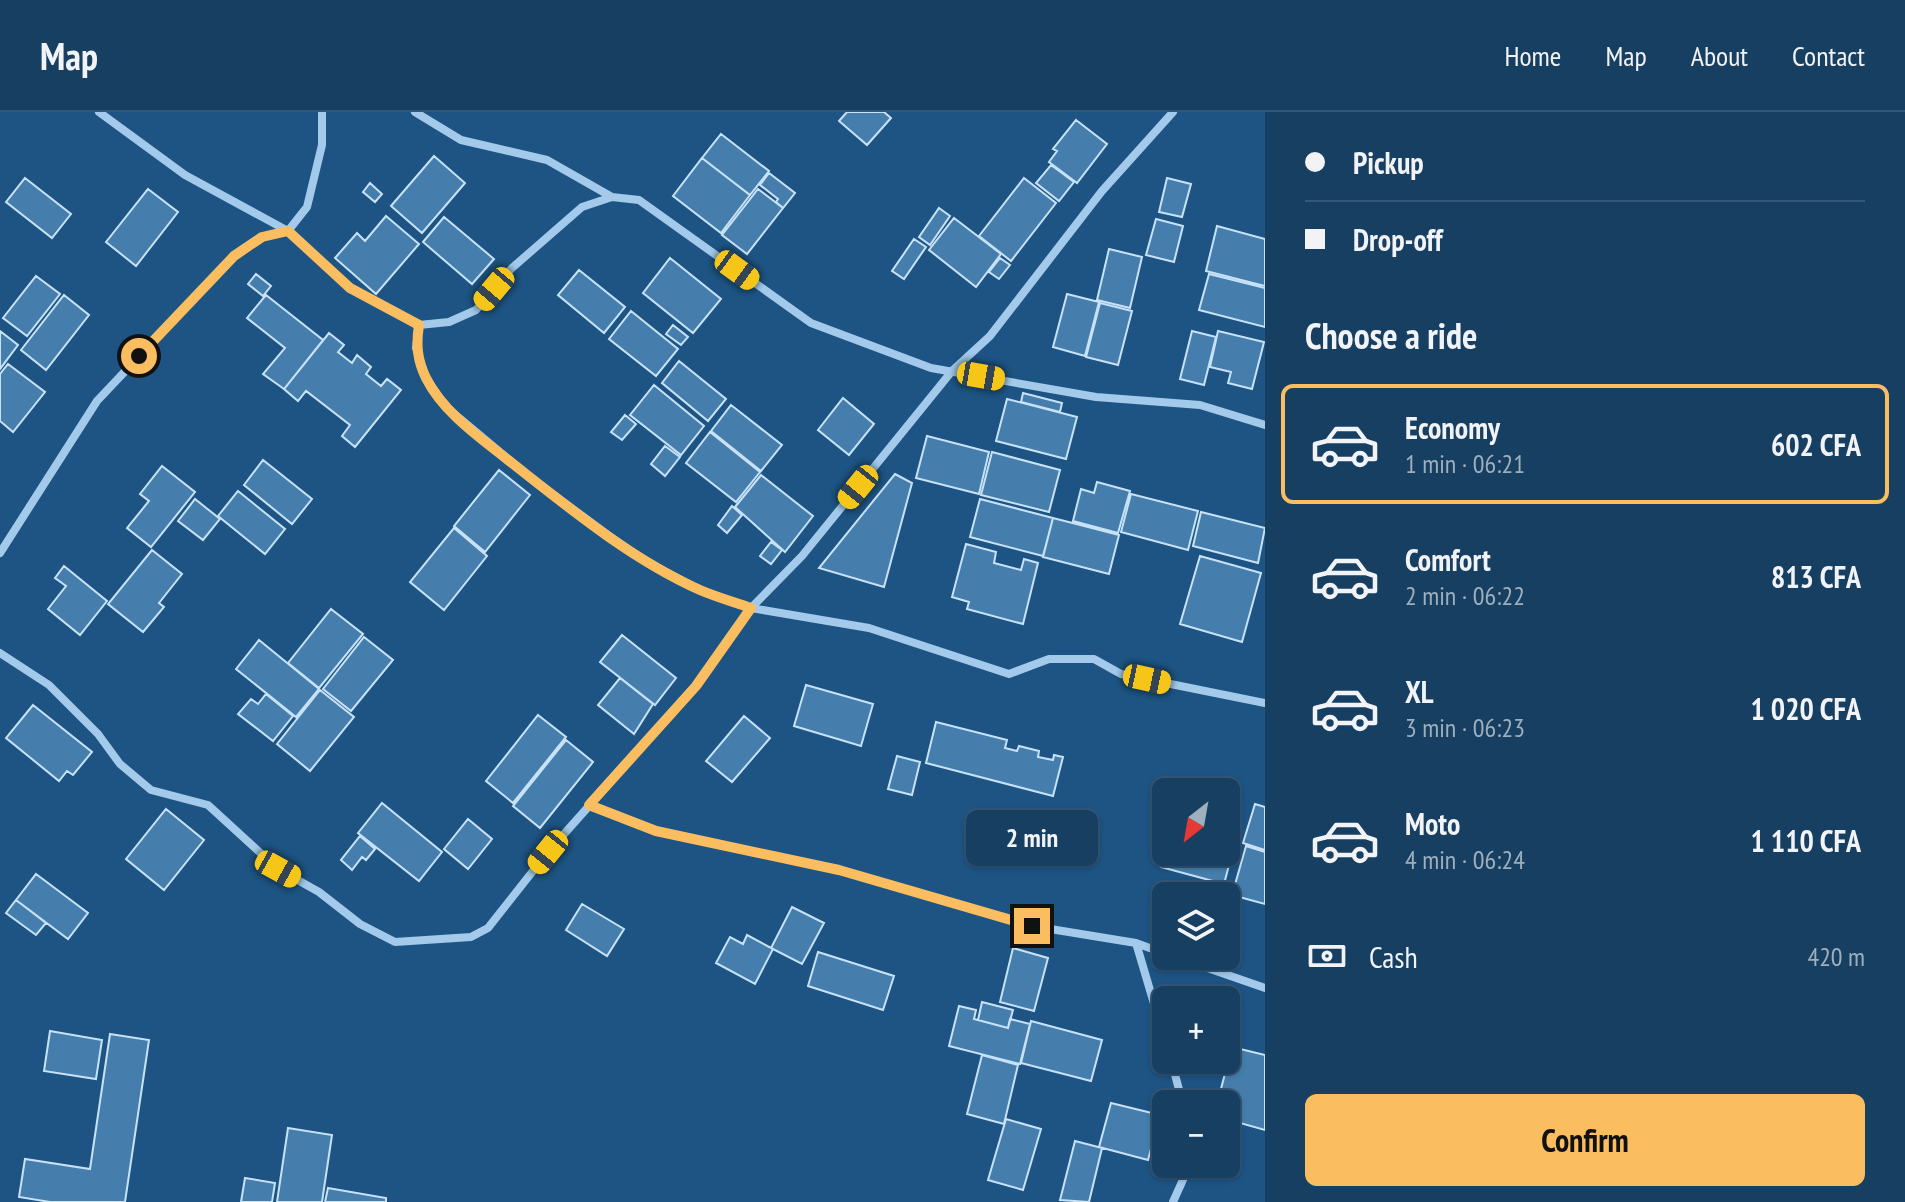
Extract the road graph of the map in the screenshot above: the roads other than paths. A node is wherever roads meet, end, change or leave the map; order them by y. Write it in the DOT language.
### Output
graph roads {
  1 [pos="99,112"];
  2 [pos="322,112"];
  3 [pos="415,112"];
  4 [pos="1173,112"];
  5 [pos="612,197"];
  6 [pos="288,231"];
  7 [pos="419,325"];
  8 [pos="952,371"];
  9 [pos="1265,425"];
  10 [pos="0,553"];
  11 [pos="751,608"];
  12 [pos="0,653"];
  13 [pos="1265,703"];
  14 [pos="589,805"];
  15 [pos="1136,943"];
  16 [pos="1152,949"];
  17 [pos="1213,970"];
  18 [pos="1265,988"];
  19 [pos="1152,997"];
  20 [pos="1184,1178"];
  21 [pos="1173,1202"];
  1 -- 6 [label="street"];
  2 -- 6 [label="street"];
  3 -- 5 [label="street"];
  4 -- 8 [label="street"];
  5 -- 7 [label="street"];
  5 -- 8 [label="street"];
  6 -- 7 [label="street"];
  6 -- 10 [label="street"];
  7 -- 11 [label="street"];
  8 -- 9 [label="street"];
  8 -- 11 [label="street"];
  11 -- 13 [label="street"];
  11 -- 14 [label="street"];
  12 -- 14 [label="street"];
  14 -- 15 [label="street"];
  15 -- 16 [label="street"];
  15 -- 19 [label="street"];
  17 -- 18 [label="street"];
  20 -- 21 [label="street"];
}
